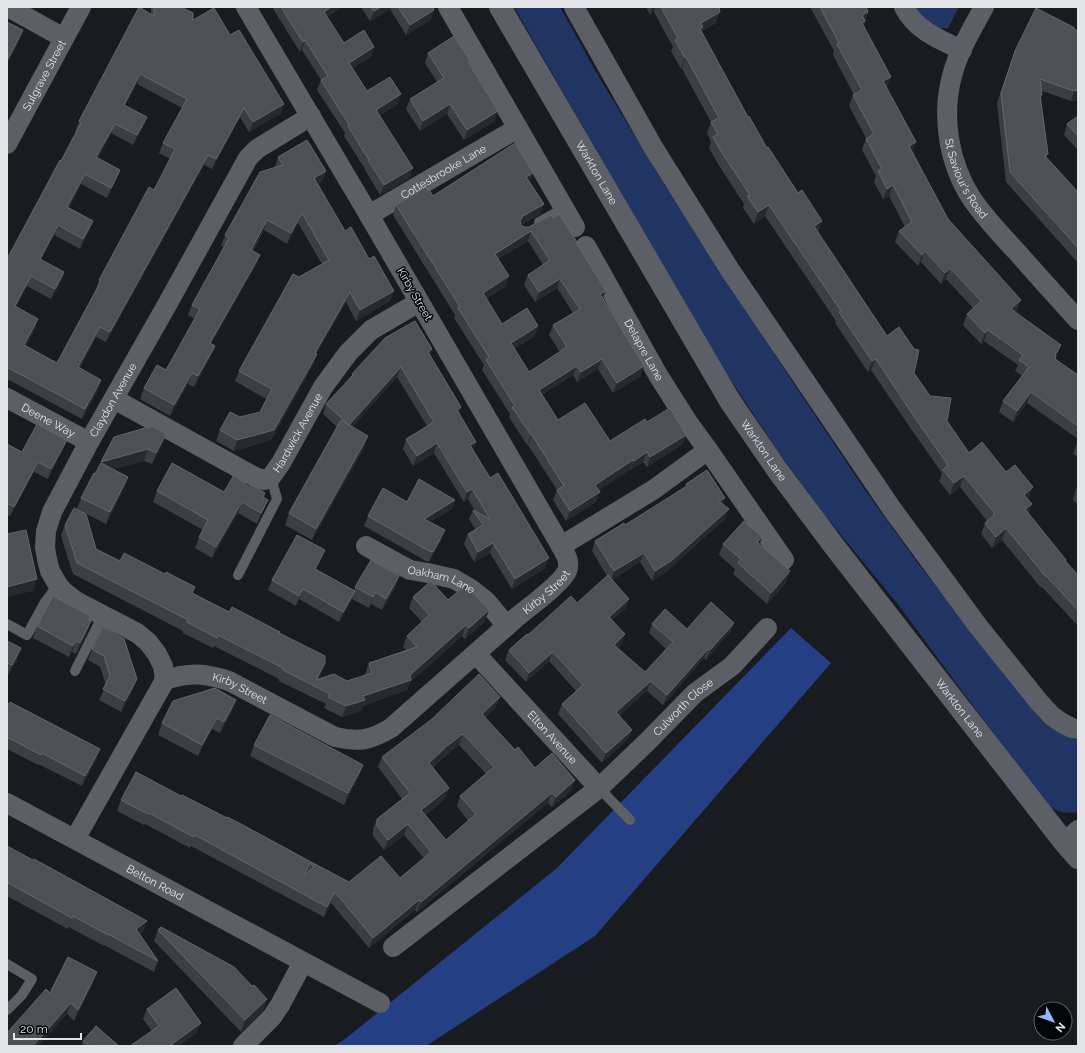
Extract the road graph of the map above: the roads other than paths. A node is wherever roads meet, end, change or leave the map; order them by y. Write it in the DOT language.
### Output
graph roads {
  1 [pos="8,7"];
  2 [pos="81,7"];
  3 [pos="246,7"];
  4 [pos="448,7"];
  5 [pos="500,7"];
  6 [pos="574,7"];
  7 [pos="904,7"];
  8 [pos="984,7"];
  9 [pos="64,38"];
  10 [pos="962,50"];
  11 [pos="311,116"];
  12 [pos="518,128"];
  13 [pos="7,144"];
  14 [pos="564,208"];
  15 [pos="369,215"];
  16 [pos="530,227"];
  17 [pos="575,227"];
  18 [pos="586,246"];
  19 [pos="419,302"];
  20 [pos="1078,320"];
  21 [pos="7,398"];
  22 [pos="114,399"];
  23 [pos="89,442"];
  24 [pos="708,450"];
  25 [pos="271,477"];
  26 [pos="366,546"];
  27 [pos="561,546"];
  28 [pos="784,560"];
  29 [pos="238,575"];
  30 [pos="58,585"];
  31 [pos="103,615"];
  32 [pos="7,624"];
  33 [pos="507,626"];
  34 [pos="767,628"];
  35 [pos="476,654"];
  36 [pos="75,671"];
  37 [pos="165,680"];
  38 [pos="1078,729"];
  39 [pos="599,788"];
  40 [pos="7,803"];
  41 [pos="630,820"];
  42 [pos="1071,836"];
  43 [pos="75,839"];
  44 [pos="1078,858"];
  45 [pos="393,947"];
  46 [pos="303,962"];
  47 [pos="7,964"];
  48 [pos="380,1003"];
  49 [pos="7,1010"];
  50 [pos="242,1046"];
  1 -- 9 [label="street"];
  2 -- 9 [label="street, Sulgrave Street"];
  3 -- 11 [label="street, Kirby Street"];
  4 -- 12 [label="street"];
  5 -- 42 [label="street, Warkton Lane"];
  6 -- 38 [label="street"];
  7 -- 10 [label="street"];
  8 -- 10 [label="street, St Saviour's Road"];
  9 -- 13 [label="street, Sulgrave Street"];
  10 -- 20 [label="street, St Saviour's Road"];
  11 -- 15 [label="street, Kirby Street"];
  11 -- 22 [label="street, Claydon Avenue"];
  12 -- 14 [label="street"];
  12 -- 15 [label="street, Cottesbrooke Lane"];
  14 -- 16 [label="lane"];
  14 -- 17 [label="street"];
  15 -- 19 [label="street, Kirby Street"];
  18 -- 24 [label="street, Delapre Lane"];
  19 -- 25 [label="street, Hardwick Avenue"];
  19 -- 27 [label="street, Kirby Street"];
  21 -- 23 [label="street, Deene Way"];
  22 -- 23 [label="street, Claydon Avenue"];
  22 -- 25 [label="street, Hardwick Avenue"];
  23 -- 30 [label="street, Claydon Avenue"];
  24 -- 27 [label="street"];
  24 -- 28 [label="street, Delapre Lane"];
  25 -- 29 [label="lane"];
  26 -- 33 [label="street, Oakham Lane"];
  27 -- 33 [label="street, Kirby Street"];
  30 -- 31 [label="street, Claydon Avenue"];
  30 -- 32 [label="lane"];
  31 -- 36 [label="lane"];
  31 -- 37 [label="street, Claydon Avenue"];
  33 -- 35 [label="street, Kirby Street"];
  34 -- 39 [label="street, Culworth Close"];
  35 -- 37 [label="street, Kirby Street"];
  35 -- 39 [label="street, Elton Avenue"];
  37 -- 43 [label="street"];
  39 -- 41 [label="lane, Elton Avenue"];
  39 -- 45 [label="street, Culworth Close"];
  40 -- 43 [label="street, Belton Road"];
  42 -- 44 [label="street, Warkton Lane"];
  43 -- 46 [label="street, Belton Road"];
  46 -- 48 [label="street, Belton Road"];
  46 -- 50 [label="street"];
  47 -- 49 [label="lane"];
}
